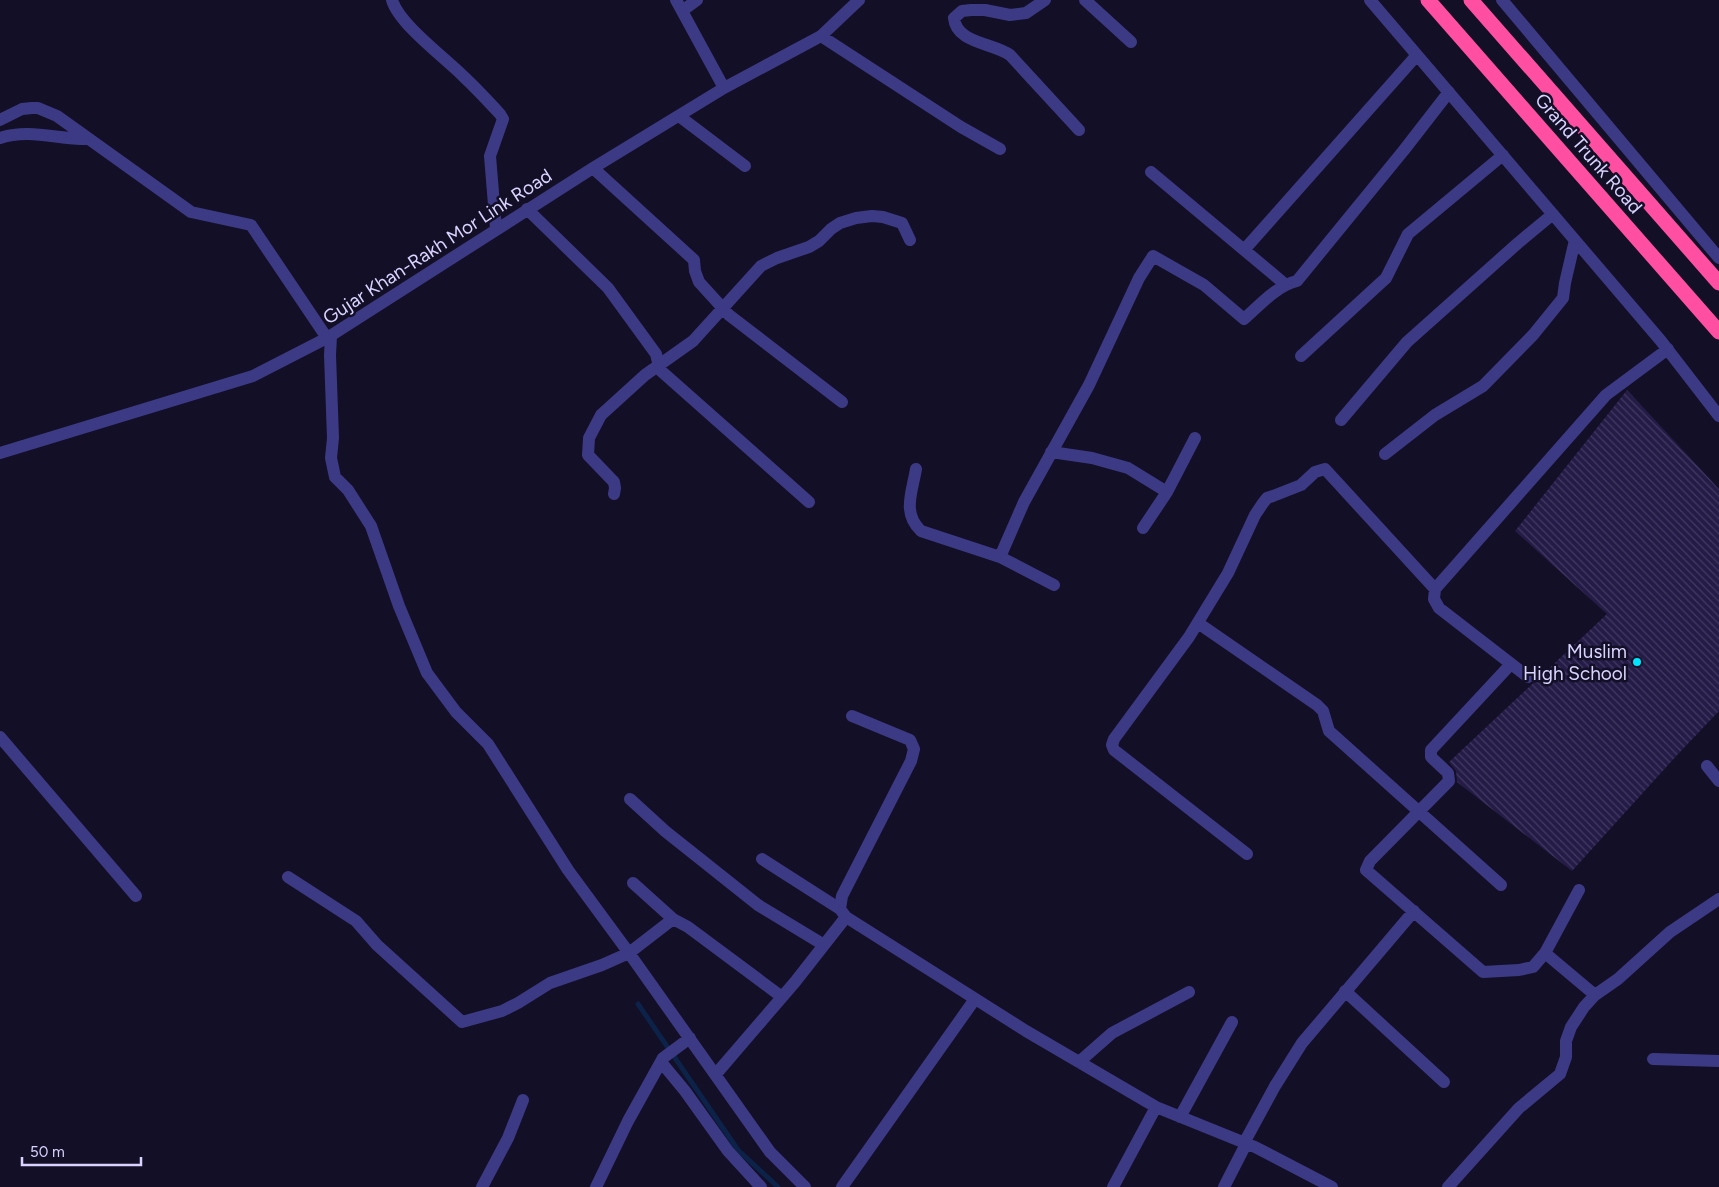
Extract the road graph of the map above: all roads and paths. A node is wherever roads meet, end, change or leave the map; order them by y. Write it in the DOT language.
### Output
graph roads {
  1 [pos="392,0"];
  2 [pos="697,0"];
  3 [pos="1045,0"];
  4 [pos="1085,0"];
  5 [pos="1370,0"];
  6 [pos="1428,0"];
  7 [pos="1471,0"];
  8 [pos="1502,0"];
  9 [pos="856,1"];
  10 [pos="679,5"];
  11 [pos="821,36"];
  12 [pos="1131,42"];
  13 [pos="1417,55"];
  14 [pos="724,88"];
  15 [pos="1449,92"];
  16 [pos="679,116"];
  17 [pos="0,120"];
  18 [pos="1079,130"];
  19 [pos="0,138"];
  20 [pos="89,139"];
  21 [pos="1000,149"];
  22 [pos="1503,155"];
  23 [pos="745,166"];
  24 [pos="593,168"];
  25 [pos="1151,172"];
  26 [pos="527,209"];
  27 [pos="1553,214"];
  28 [pos="496,229"];
  29 [pos="910,240"];
  30 [pos="1575,240"];
  31 [pos="1244,250"];
  32 [pos="1719,258"];
  33 [pos="1719,283"];
  34 [pos="1286,285"];
  35 [pos="723,308"];
  36 [pos="1719,332"];
  37 [pos="329,337"];
  38 [pos="1668,349"];
  39 [pos="1301,356"];
  40 [pos="658,364"];
  41 [pos="842,402"];
  42 [pos="1719,416"];
  43 [pos="1341,420"];
  44 [pos="1195,438"];
  45 [pos="1051,452"];
  46 [pos="0,453"];
  47 [pos="1385,454"];
  48 [pos="916,469"];
  49 [pos="1167,492"];
  50 [pos="614,494"];
  51 [pos="809,502"];
  52 [pos="1143,528"];
  53 [pos="1000,557"];
  54 [pos="1054,585"];
  55 [pos="1435,589"];
  56 [pos="1198,623"];
  57 [pos="1510,664"];
  58 [pos="1528,677"];
  59 [pos="852,716"];
  60 [pos="0,737"];
  61 [pos="1707,766"];
  62 [pos="1719,781"];
  63 [pos="630,799"];
  64 [pos="1418,812"];
  65 [pos="1247,854"];
  66 [pos="762,859"];
  67 [pos="288,877"];
  68 [pos="633,884"];
  69 [pos="1501,885"];
  70 [pos="1579,890"];
  71 [pos="136,896"];
  72 [pos="1719,899"];
  73 [pos="1414,911"];
  74 [pos="843,913"];
  75 [pos="673,918"];
  76 [pos="824,945"];
  77 [pos="1545,953"];
  78 [pos="625,954"];
  79 [pos="1345,991"];
  80 [pos="1189,992"];
  81 [pos="782,996"];
  82 [pos="1595,996"];
  83 [pos="975,999"];
  84 [pos="1232,1022"];
  85 [pos="684,1042"];
  86 [pos="1653,1059"];
  87 [pos="662,1060"];
  88 [pos="1719,1061"];
  89 [pos="1079,1062"];
  90 [pos="716,1074"];
  91 [pos="1444,1082"];
  92 [pos="523,1100"];
  93 [pos="1156,1107"];
  94 [pos="1180,1117"];
  95 [pos="1245,1143"];
  96 [pos="796,1185"];
  97 [pos="482,1187"];
  98 [pos="596,1187"];
  99 [pos="761,1187"];
  100 [pos="842,1187"];
  101 [pos="1113,1187"];
  102 [pos="1224,1187"];
  103 [pos="1332,1187"];
  104 [pos="1448,1187"];
  1 -- 28 [label="street"];
  2 -- 10 [label="street"];
  3 -- 18 [label="street"];
  4 -- 12 [label="street"];
  5 -- 13 [label="street"];
  6 -- 36 [label="highway, Grand Trunk Road"];
  7 -- 33 [label="highway, Grand Trunk Road"];
  8 -- 32 [label="street"];
  9 -- 11 [label="street, Gujar Khan-Rakh Mor Link Road"];
  10 -- 14 [label="street"];
  11 -- 14 [label="street, Gujar Khan-Rakh Mor Link Road"];
  11 -- 21 [label="street"];
  13 -- 15 [label="street"];
  13 -- 31 [label="street"];
  14 -- 16 [label="street, Gujar Khan-Rakh Mor Link Road"];
  15 -- 22 [label="street"];
  15 -- 34 [label="street"];
  16 -- 23 [label="street"];
  16 -- 24 [label="street, Gujar Khan-Rakh Mor Link Road"];
  17 -- 20 [label="street"];
  19 -- 20 [label="street"];
  20 -- 37 [label="street"];
  22 -- 27 [label="street"];
  22 -- 39 [label="street"];
  24 -- 26 [label="street, Gujar Khan-Rakh Mor Link Road"];
  24 -- 35 [label="street"];
  25 -- 31 [label="street"];
  26 -- 28 [label="street, Gujar Khan-Rakh Mor Link Road"];
  26 -- 40 [label="street"];
  27 -- 30 [label="street"];
  27 -- 43 [label="street"];
  28 -- 37 [label="street, Gujar Khan-Rakh Mor Link Road"];
  29 -- 35 [label="street"];
  30 -- 38 [label="street"];
  30 -- 47 [label="street"];
  31 -- 34 [label="street"];
  34 -- 45 [label="street"];
  35 -- 40 [label="street"];
  35 -- 41 [label="street"];
  37 -- 46 [label="street, Gujar Khan-Rakh Mor Link Road"];
  37 -- 78 [label="street"];
  38 -- 42 [label="street"];
  38 -- 55 [label="street"];
  40 -- 50 [label="street"];
  40 -- 51 [label="street"];
  44 -- 49 [label="street"];
  45 -- 49 [label="street"];
  45 -- 53 [label="street"];
  48 -- 53 [label="street"];
  49 -- 52 [label="street"];
  53 -- 54 [label="street"];
  55 -- 56 [label="street"];
  55 -- 57 [label="street"];
  56 -- 64 [label="street"];
  56 -- 65 [label="street"];
  57 -- 58 [label="street"];
  57 -- 64 [label="street"];
  59 -- 74 [label="street"];
  60 -- 71 [label="street"];
  61 -- 62 [label="street"];
  63 -- 76 [label="street"];
  64 -- 69 [label="street"];
  64 -- 73 [label="street"];
  66 -- 74 [label="street"];
  67 -- 78 [label="street"];
  68 -- 75 [label="street"];
  70 -- 77 [label="street"];
  72 -- 82 [label="street"];
  73 -- 77 [label="street"];
  73 -- 79 [label="street"];
  74 -- 76 [label="street"];
  74 -- 83 [label="street"];
  75 -- 78 [label="street"];
  75 -- 81 [label="street"];
  76 -- 81 [label="street"];
  77 -- 82 [label="street"];
  78 -- 85 [label="street"];
  79 -- 91 [label="street"];
  79 -- 95 [label="street"];
  80 -- 89 [label="street"];
  81 -- 90 [label="street"];
  82 -- 104 [label="street"];
  83 -- 89 [label="street"];
  83 -- 100 [label="street"];
  84 -- 94 [label="street"];
  85 -- 87 [label="street"];
  85 -- 90 [label="street"];
  86 -- 88 [label="street"];
  87 -- 98 [label="street"];
  87 -- 99 [label="street"];
  89 -- 93 [label="street"];
  90 -- 96 [label="street"];
  92 -- 97 [label="street"];
  93 -- 94 [label="street"];
  93 -- 101 [label="street"];
  94 -- 95 [label="street"];
  95 -- 102 [label="street"];
  95 -- 103 [label="street"];
}
